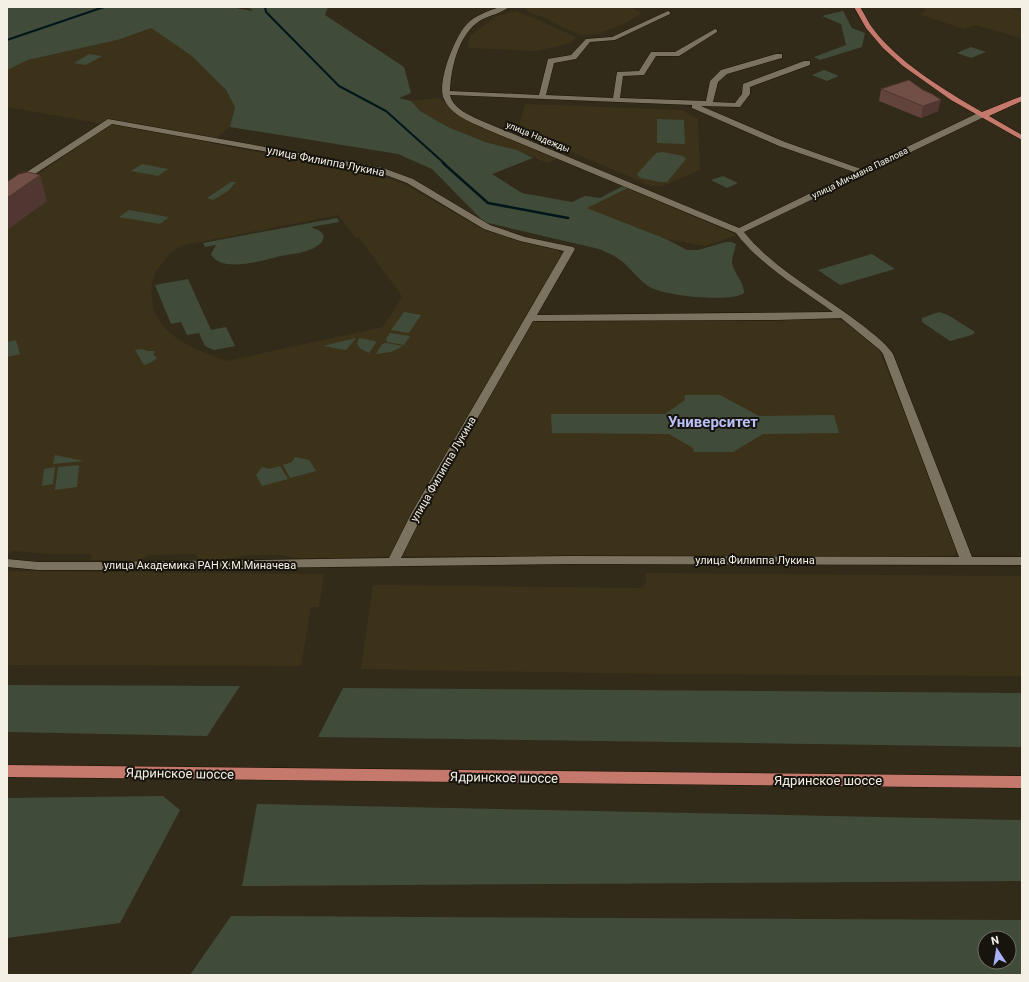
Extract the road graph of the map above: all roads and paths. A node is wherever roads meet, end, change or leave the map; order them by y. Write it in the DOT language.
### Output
graph roads {
  1 [pos="506,7"];
  2 [pos="857,7"];
  3 [pos="863,7"];
  4 [pos="668,13"];
  5 [pos="715,31"];
  6 [pos="892,48"];
  7 [pos="779,56"];
  8 [pos="806,63"];
  9 [pos="1022,92"];
  10 [pos="445,93"];
  11 [pos="542,97"];
  12 [pos="1022,98"];
  13 [pos="616,100"];
  14 [pos="693,103"];
  15 [pos="709,104"];
  16 [pos="984,113"];
  17 [pos="1022,134"];
  18 [pos="1022,138"];
  19 [pos="861,172"];
  20 [pos="7,189"];
  21 [pos="739,231"];
  22 [pos="844,315"];
  23 [pos="529,318"];
  24 [pos="967,560"];
  25 [pos="1022,561"];
  26 [pos="393,562"];
  27 [pos="7,563"];
  28 [pos="7,771"];
  29 [pos="1022,782"];
  1 -- 10 [label="street"];
  2 -- 6 [label="main road"];
  3 -- 6 [label="main road"];
  4 -- 11 [label="street"];
  5 -- 13 [label="street"];
  6 -- 16 [label="main road"];
  7 -- 15 [label="street"];
  8 -- 15 [label="street"];
  9 -- 16 [label="main road, улица Мичмана Павлова"];
  10 -- 11 [label="street"];
  10 -- 21 [label="street, улица Надежды"];
  11 -- 13 [label="street"];
  12 -- 16 [label="main road, улица Мичмана Павлова"];
  13 -- 14 [label="street"];
  14 -- 15 [label="street"];
  14 -- 19 [label="street"];
  16 -- 17 [label="main road"];
  16 -- 18 [label="main road"];
  16 -- 19 [label="street, улица Мичмана Павлова"];
  19 -- 21 [label="street, улица Мичмана Павлова"];
  20 -- 23 [label="street, улица Филиппа Лукина"];
  21 -- 22 [label="street"];
  22 -- 23 [label="street"];
  22 -- 24 [label="street"];
  23 -- 26 [label="street, улица Филиппа Лукина"];
  24 -- 25 [label="street, улица Филиппа Лукина"];
  24 -- 26 [label="street, улица Филиппа Лукина"];
  26 -- 27 [label="street, улица Академика РАН Х.М.Миначева"];
  28 -- 29 [label="main road, Ядринское шоссе"];
}
